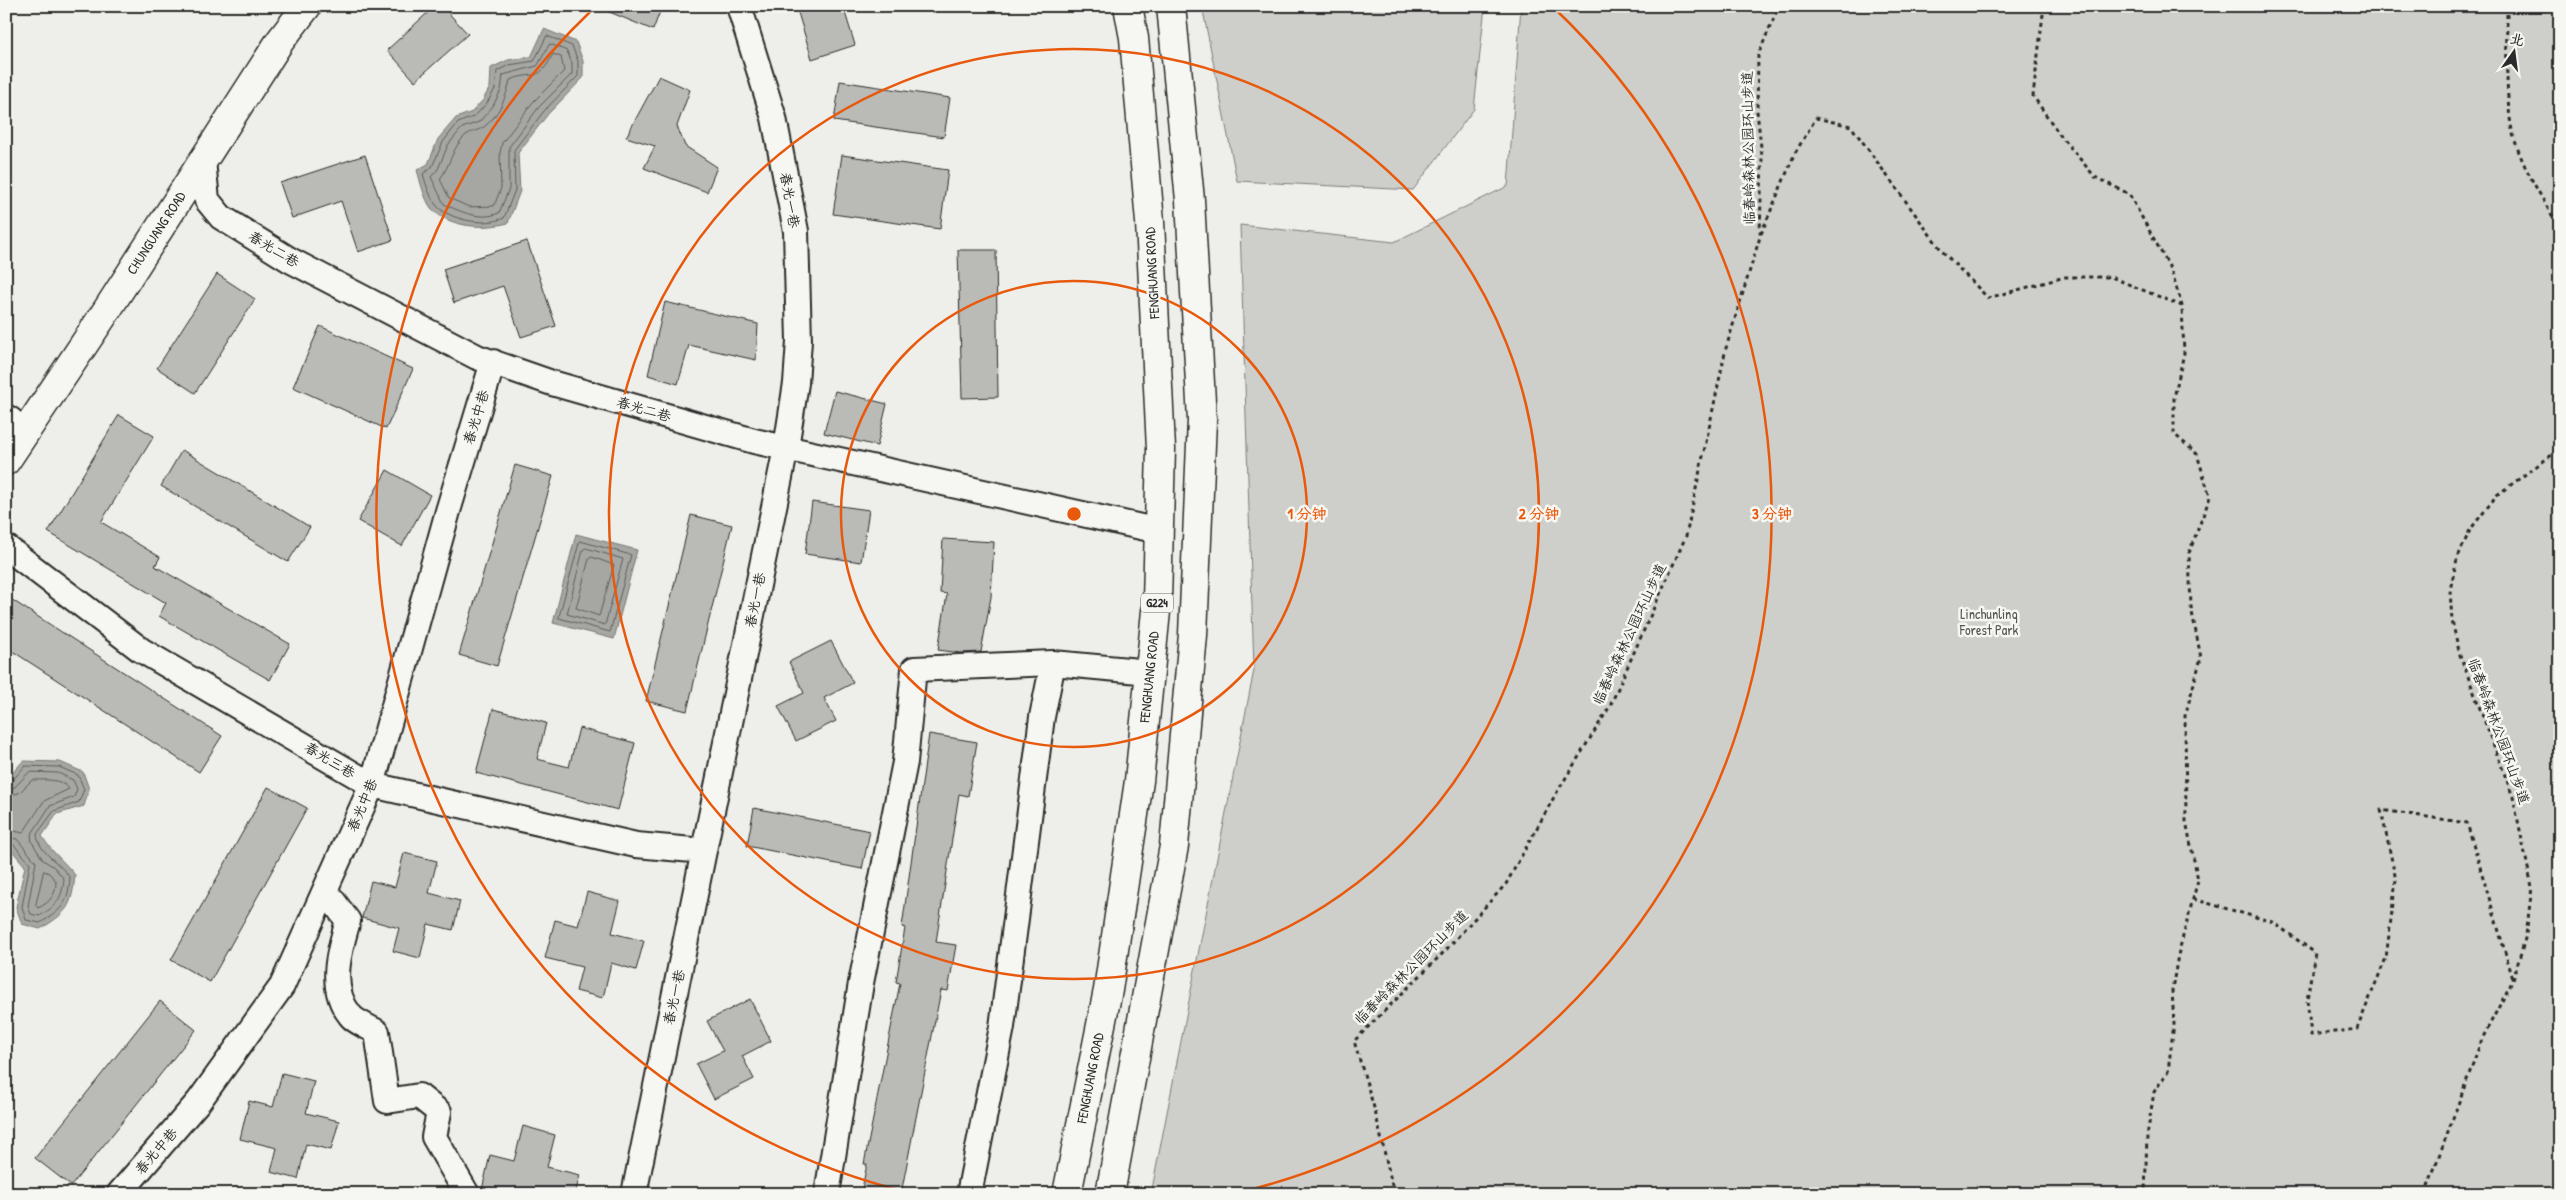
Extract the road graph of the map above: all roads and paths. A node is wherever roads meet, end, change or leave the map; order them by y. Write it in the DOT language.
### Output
graph roads {
  1 [pos="283,6"];
  2 [pos="307,6"];
  3 [pos="739,6"];
  4 [pos="1128,6"];
  5 [pos="1171,6"];
  6 [pos="1779,6"];
  7 [pos="2044,6"];
  8 [pos="2507,6"];
  9 [pos="203,161"];
  10 [pos="2560,229"];
  11 [pos="1760,237"];
  12 [pos="2182,306"];
  13 [pos="493,362"];
  14 [pos="8,422"];
  15 [pos="786,448"];
  16 [pos="2560,449"];
  17 [pos="6,461"];
  18 [pos="1158,531"];
  19 [pos="6,547"];
  20 [pos="1053,663"];
  21 [pos="1150,672"];
  22 [pos="372,785"];
  23 [pos="704,852"];
  24 [pos="325,890"];
  25 [pos="2193,899"];
  26 [pos="2514,980"];
  27 [pos="119,1194"];
  28 [pos="467,1194"];
  29 [pos="634,1194"];
  30 [pos="827,1194"];
  31 [pos="969,1194"];
  32 [pos="1067,1194"];
  33 [pos="1110,1194"];
  34 [pos="1394,1194"];
  35 [pos="2145,1194"];
  36 [pos="2424,1194"];
  1 -- 14 [label="main road, CHUNGUANG ROAD"];
  2 -- 9 [label="main road, CHUNGUANG ROAD"];
  3 -- 15 [label="street, 春光一巷"];
  4 -- 18 [label="main road, FENGHUANG ROAD / G224"];
  5 -- 33 [label="main road"];
  6 -- 11 [label="path, 临春岭森林公园环山步道"];
  7 -- 12 [label="path"];
  8 -- 10 [label="path"];
  9 -- 13 [label="street, 春光二巷"];
  9 -- 17 [label="main road, CHUNGUANG ROAD"];
  11 -- 12 [label="path"];
  11 -- 34 [label="path, 临春岭森林公园环山步道"];
  12 -- 25 [label="path"];
  13 -- 15 [label="street, 春光二巷"];
  13 -- 22 [label="street, 春光中巷"];
  15 -- 18 [label="street, 春光二巷"];
  15 -- 23 [label="street, 春光一巷"];
  16 -- 26 [label="path, 临春岭森林公园环山步道"];
  18 -- 21 [label="main road, FENGHUANG ROAD / G224"];
  19 -- 22 [label="street, 春光三巷"];
  20 -- 21 [label="street"];
  20 -- 30 [label="street"];
  20 -- 31 [label="street"];
  21 -- 32 [label="main road, FENGHUANG ROAD / G224"];
  22 -- 23 [label="street, 春光三巷"];
  22 -- 24 [label="street, 春光中巷"];
  23 -- 29 [label="street, 春光一巷"];
  24 -- 27 [label="street, 春光中巷"];
  24 -- 28 [label="street"];
  25 -- 26 [label="path"];
  25 -- 35 [label="path"];
  26 -- 36 [label="path, 临春岭森林公园环山步道"];
}
